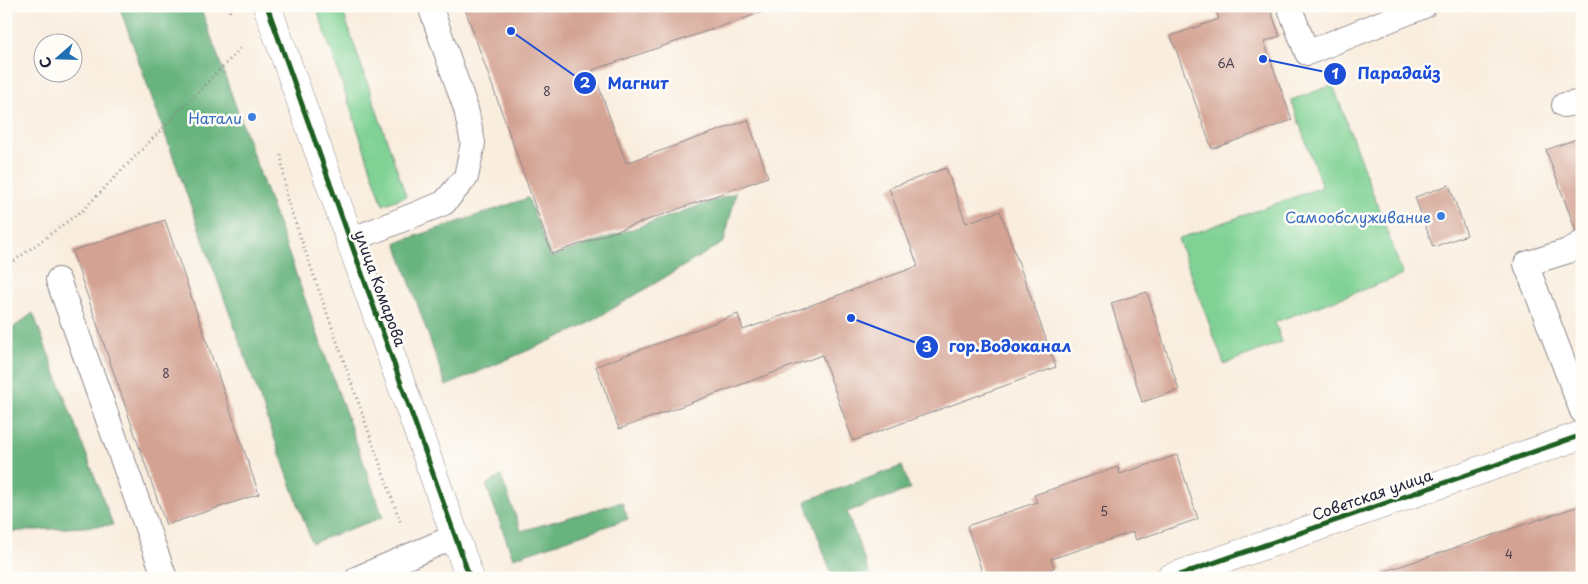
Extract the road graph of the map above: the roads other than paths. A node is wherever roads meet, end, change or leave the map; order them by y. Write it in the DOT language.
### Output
graph roads {
  1 [pos="267,6"];
  2 [pos="430,6"];
  3 [pos="1289,6"];
  4 [pos="1424,6"];
  5 [pos="351,240"];
  6 [pos="1582,242"];
  7 [pos="58,280"];
  8 [pos="1582,411"];
  9 [pos="1582,434"];
  10 [pos="456,536"];
  11 [pos="1213,572"];
  12 [pos="165,578"];
  13 [pos="358,578"];
  14 [pos="470,578"];
  15 [pos="1170,578"];
  1 -- 5 [label="street, улица Комарова"];
  2 -- 5 [label="lane"];
  3 -- 4 [label="lane"];
  5 -- 10 [label="street, улица Комарова"];
  6 -- 8 [label="lane"];
  7 -- 12 [label="lane"];
  9 -- 11 [label="street, Советская улица"];
  10 -- 13 [label="lane"];
  10 -- 14 [label="street, улица Комарова"];
  11 -- 15 [label="street, Советская улица"];
}
